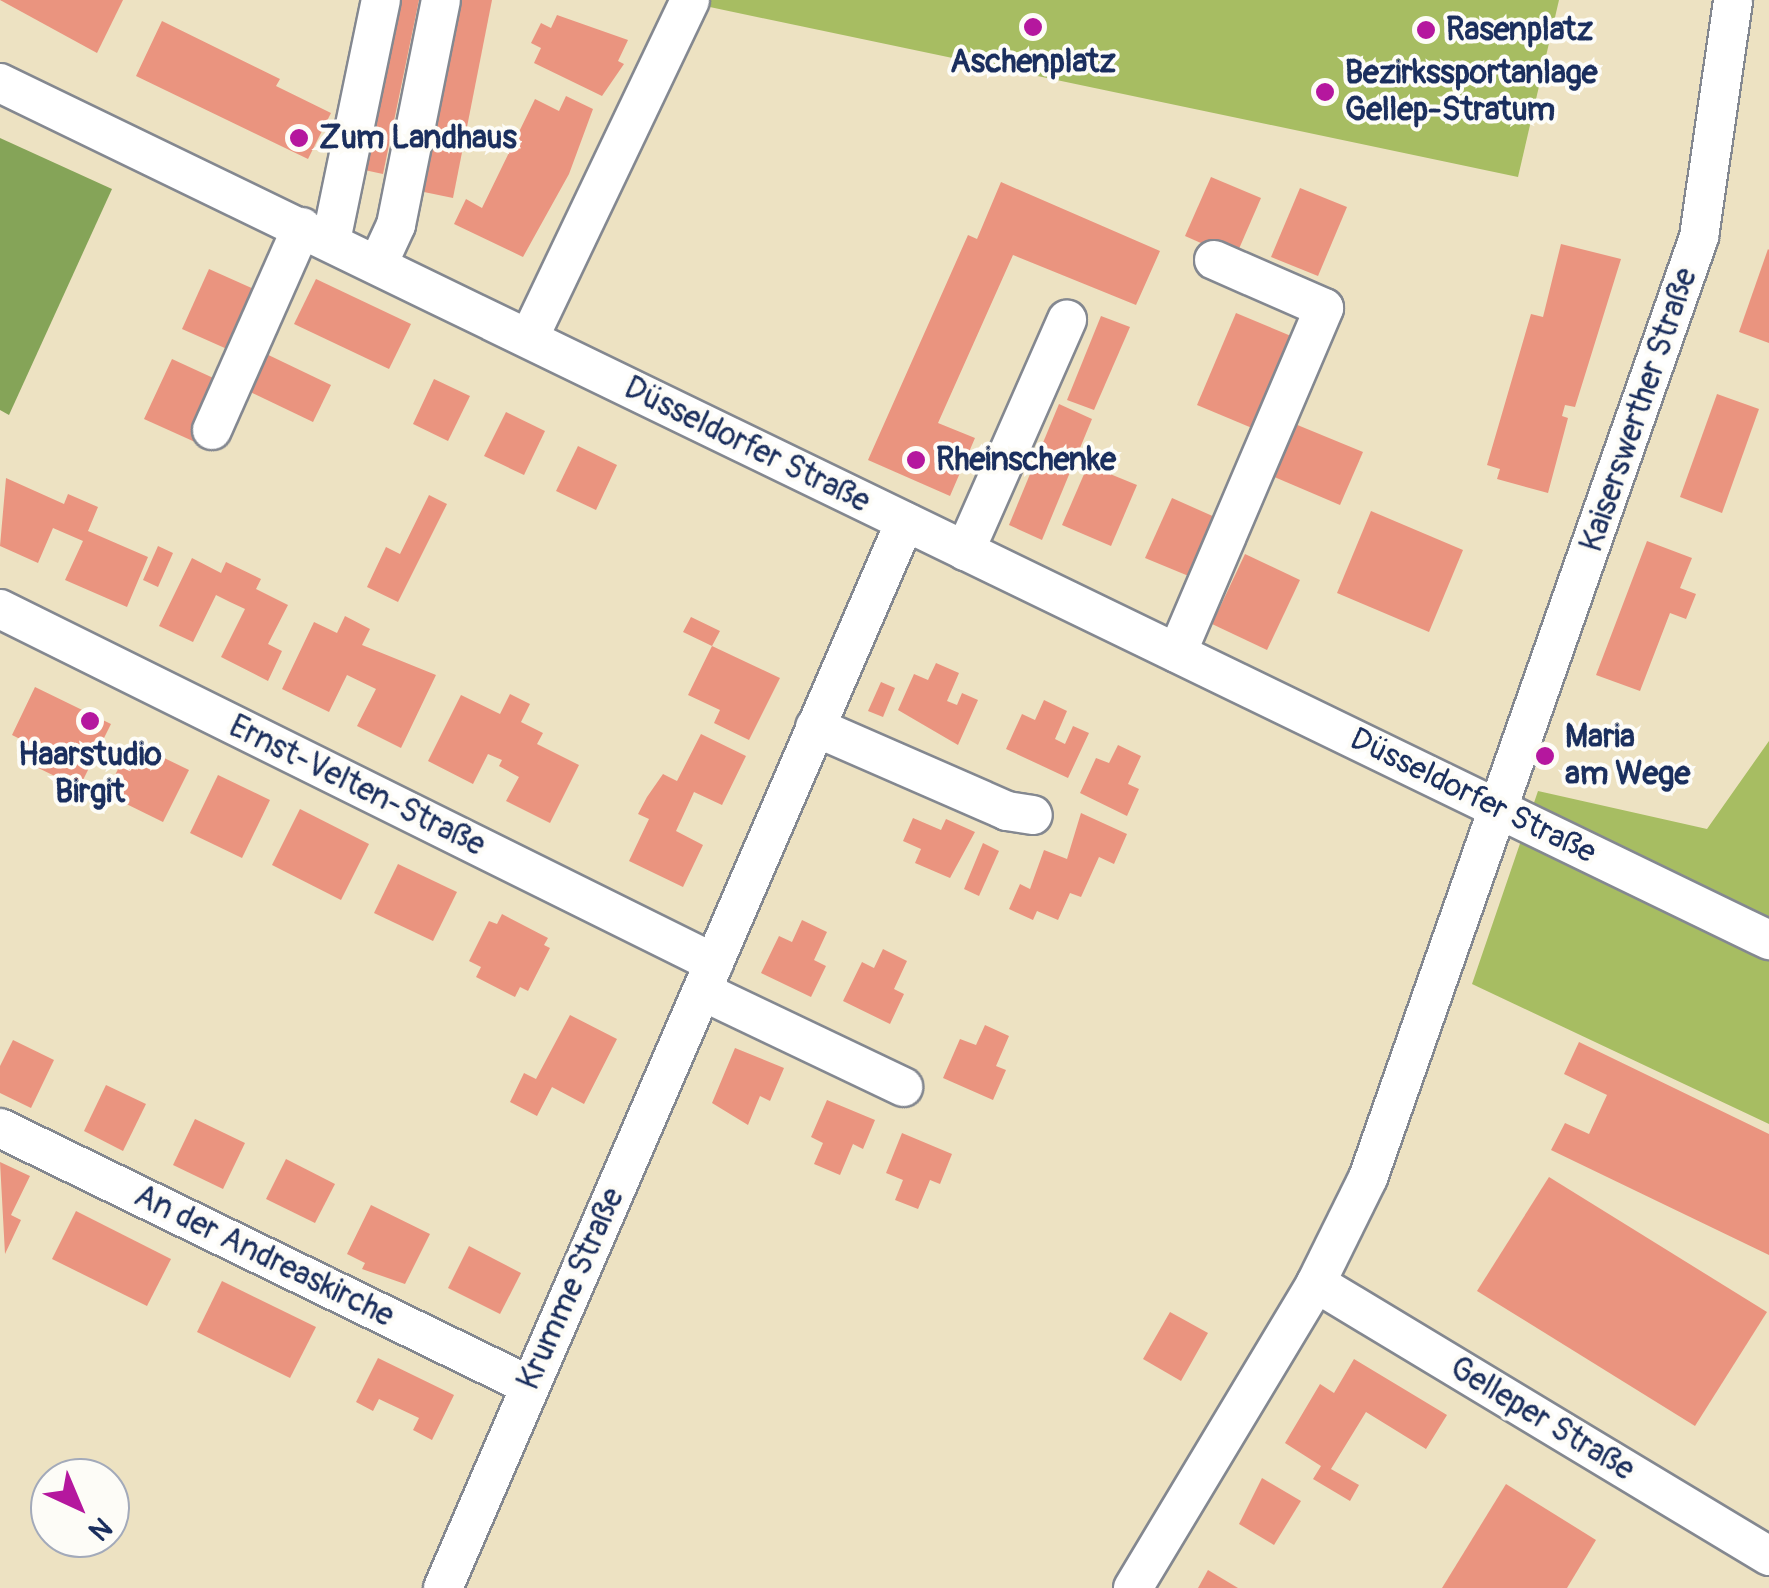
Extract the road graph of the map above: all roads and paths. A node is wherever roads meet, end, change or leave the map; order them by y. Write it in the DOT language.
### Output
graph roads {
  1 [pos="380,0"];
  2 [pos="441,0"];
  3 [pos="1734,0"];
  4 [pos="689,1"];
  5 [pos="0,83"];
  6 [pos="316,234"];
  7 [pos="1214,260"];
  8 [pos="378,264"];
  9 [pos="1066,320"];
  10 [pos="529,338"];
  11 [pos="212,430"];
  12 [pos="904,522"];
  13 [pos="965,552"];
  14 [pos="0,609"];
  15 [pos="1176,653"];
  16 [pos="815,727"];
  17 [pos="1500,810"];
  18 [pos="1033,815"];
  19 [pos="1769,940"];
  20 [pos="708,977"];
  21 [pos="902,1086"];
  22 [pos="0,1128"];
  23 [pos="1316,1282"];
  24 [pos="528,1385"];
  25 [pos="1769,1556"];
  26 [pos="443,1588"];
  27 [pos="1133,1588"];
  1 -- 6 [label="street"];
  2 -- 8 [label="street"];
  3 -- 17 [label="street, Kaiserswerther Straße"];
  4 -- 10 [label="street"];
  5 -- 6 [label="street, Düsseldorfer Straße"];
  6 -- 8 [label="street, Düsseldorfer Straße"];
  6 -- 11 [label="street"];
  7 -- 15 [label="street"];
  8 -- 10 [label="street, Düsseldorfer Straße"];
  9 -- 13 [label="street"];
  10 -- 12 [label="street, Düsseldorfer Straße"];
  12 -- 13 [label="street, Düsseldorfer Straße"];
  12 -- 16 [label="street, Krumme Straße"];
  13 -- 15 [label="street, Düsseldorfer Straße"];
  14 -- 20 [label="street, Ernst-Velten-Straße"];
  15 -- 17 [label="street, Düsseldorfer Straße"];
  16 -- 18 [label="street"];
  16 -- 20 [label="street, Krumme Straße"];
  17 -- 19 [label="street, Düsseldorfer Straße"];
  17 -- 23 [label="street"];
  20 -- 21 [label="street"];
  20 -- 24 [label="street, Krumme Straße"];
  22 -- 24 [label="street, An der Andreaskirche"];
  23 -- 25 [label="street, Gelleper Straße"];
  23 -- 27 [label="street"];
  24 -- 26 [label="street, Krumme Straße"];
}
